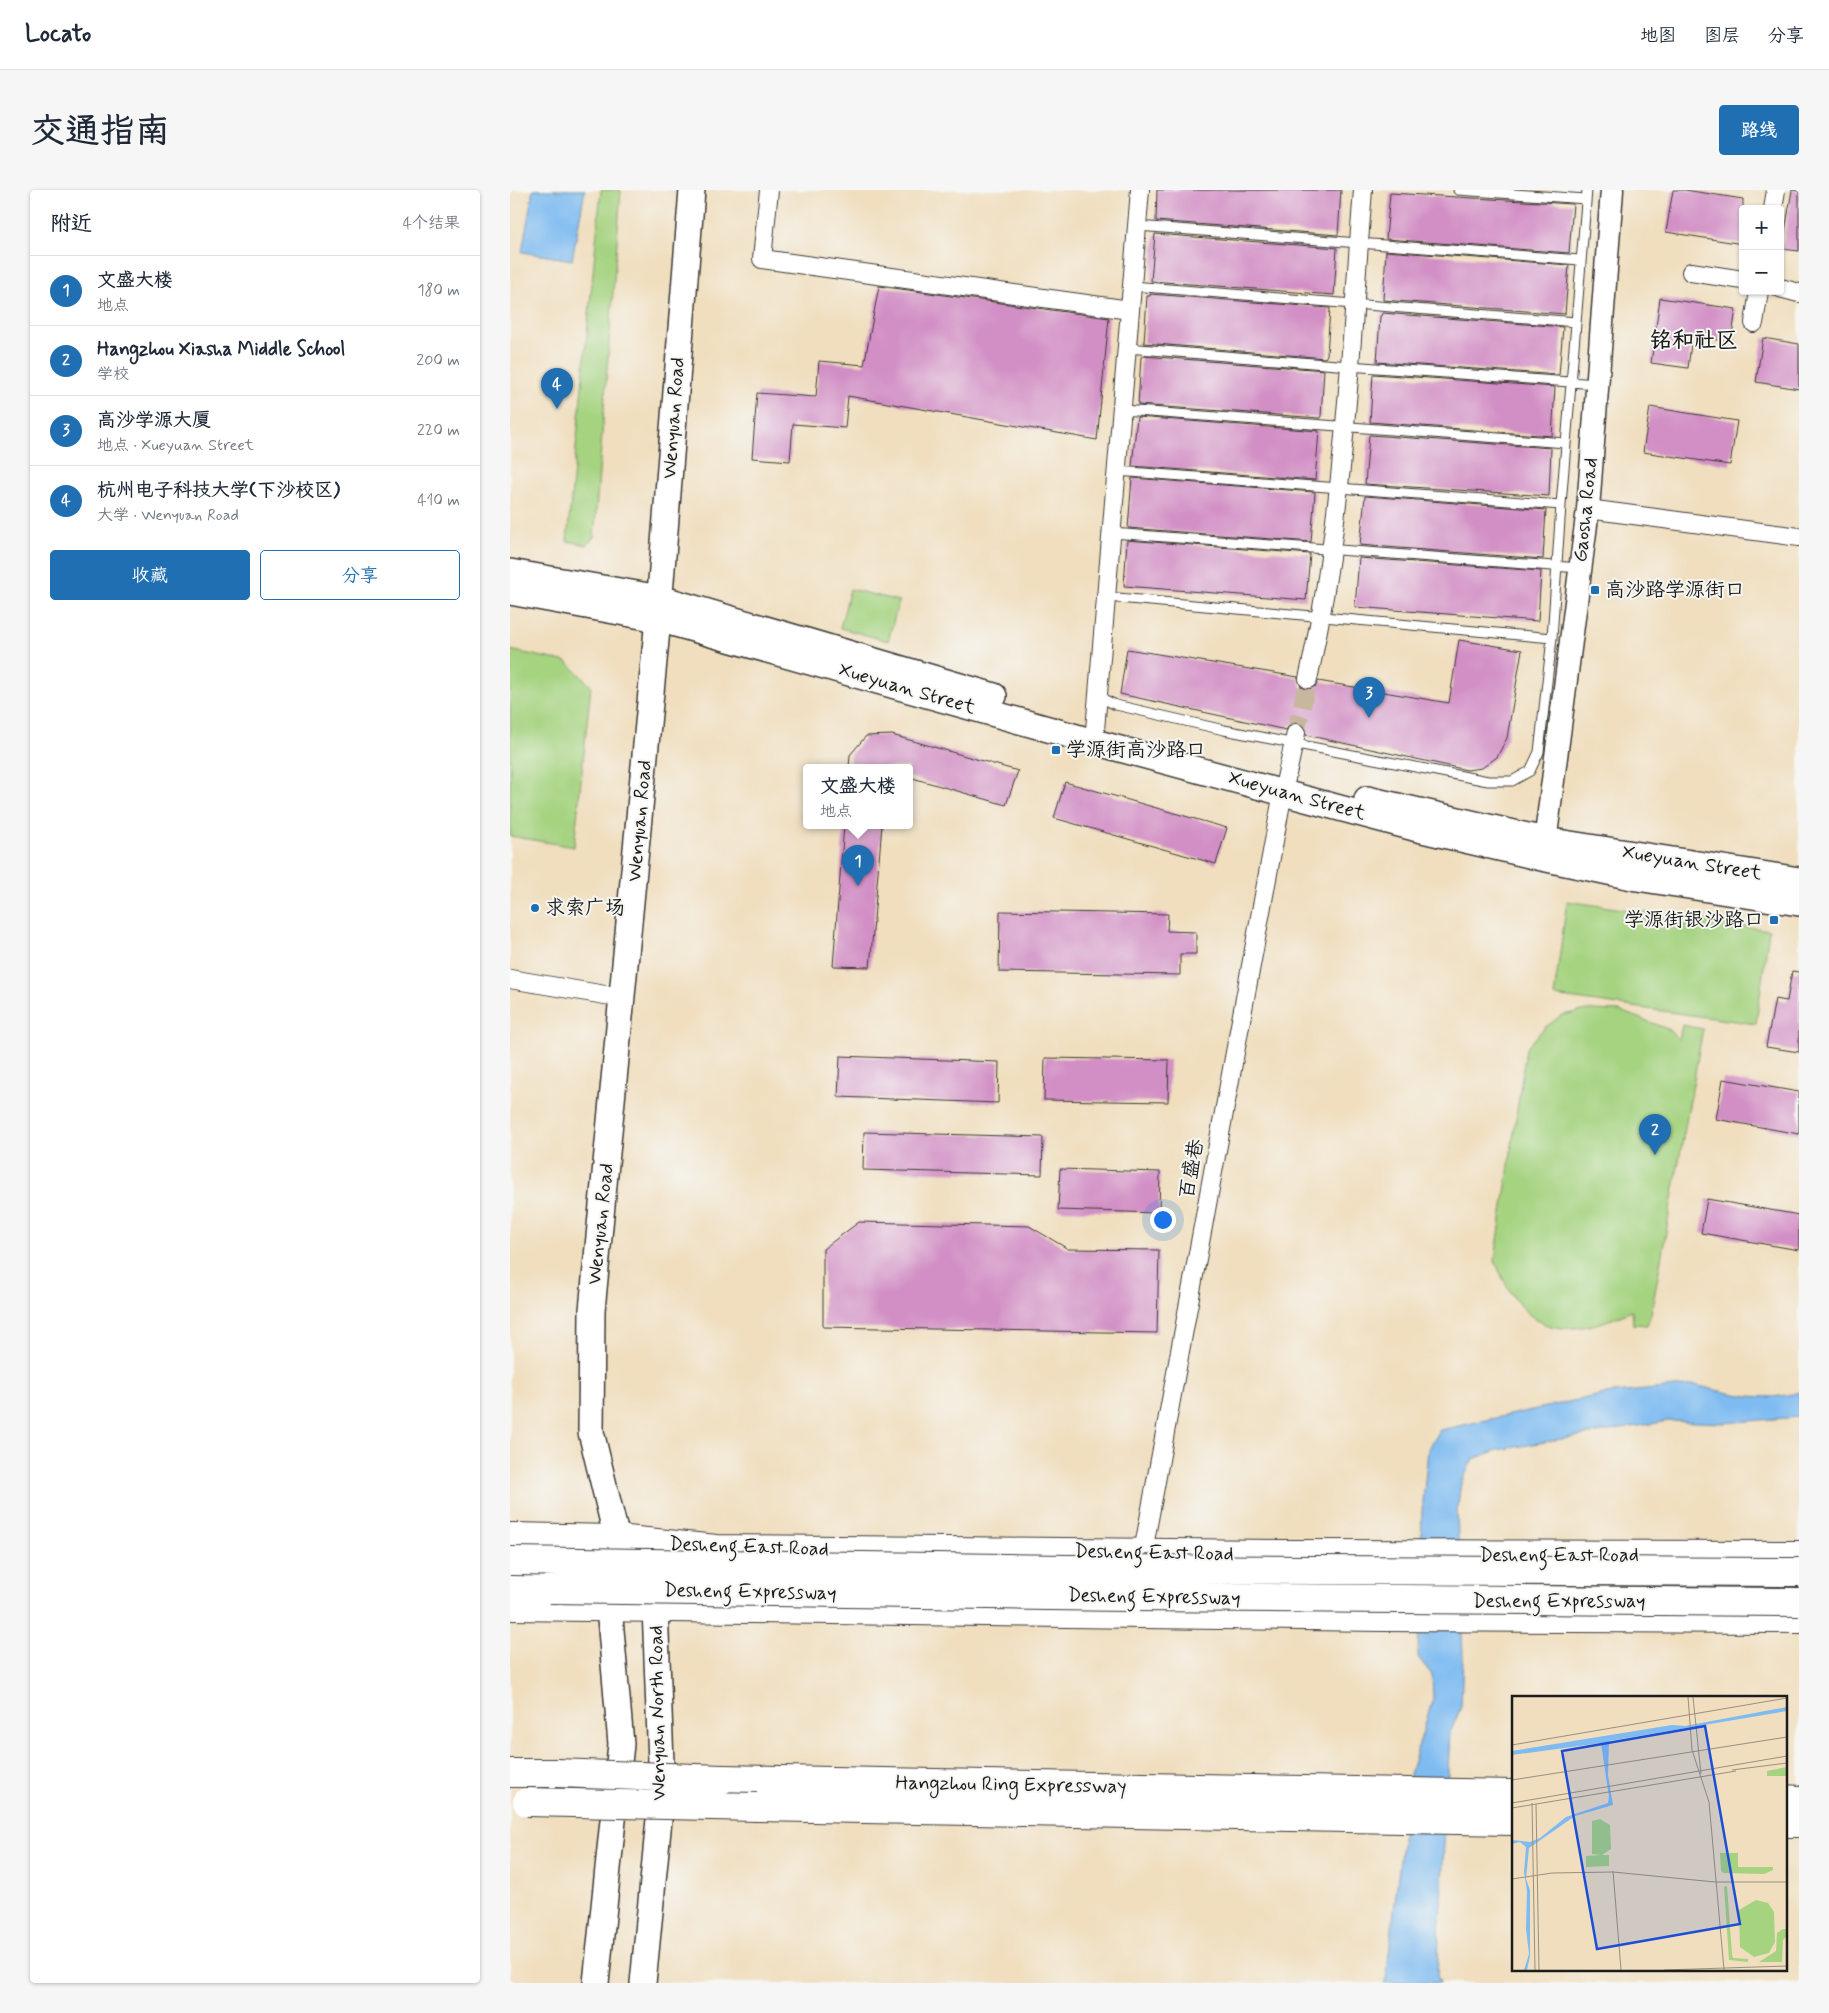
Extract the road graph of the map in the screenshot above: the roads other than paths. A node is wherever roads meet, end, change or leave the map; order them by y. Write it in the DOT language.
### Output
graph roads {
  1 [pos="692,190"];
  2 [pos="768,190"];
  3 [pos="1140,190"];
  4 [pos="1363,190"];
  5 [pos="1458,190"];
  6 [pos="1612,190"];
  7 [pos="1776,190"];
  8 [pos="1586,195"];
  9 [pos="1774,205"];
  10 [pos="1137,226"];
  11 [pos="1359,243"];
  12 [pos="1580,260"];
  13 [pos="1691,272"];
  14 [pos="1739,279"];
  15 [pos="1132,286"];
  16 [pos="1784,289"];
  17 [pos="1799,292"];
  18 [pos="1758,295"];
  19 [pos="1354,304"];
  20 [pos="1130,310"];
  21 [pos="1576,322"];
  22 [pos="1754,323"];
  23 [pos="1127,348"];
  24 [pos="1349,366"];
  25 [pos="1571,382"];
  26 [pos="1597,384"];
  27 [pos="1122,410"];
  28 [pos="1344,426"];
  29 [pos="1566,443"];
  30 [pos="1117,471"];
  31 [pos="1339,488"];
  32 [pos="1560,505"];
  33 [pos="1588,509"];
  34 [pos="1112,533"];
  35 [pos="1799,537"];
  36 [pos="1332,548"];
  37 [pos="1557,567"];
  38 [pos="1580,568"];
  39 [pos="510,572"];
  40 [pos="510,592"];
  41 [pos="1107,597"];
  42 [pos="659,608"];
  43 [pos="1322,618"];
  44 [pos="1552,638"];
  45 [pos="1308,679"];
  46 [pos="1099,697"];
  47 [pos="1095,734"];
  48 [pos="1295,738"];
  49 [pos="1285,786"];
  50 [pos="1544,849"];
  51 [pos="1799,880"];
  52 [pos="1799,903"];
  53 [pos="510,979"];
  54 [pos="623,998"];
  55 [pos="510,1537"];
  56 [pos="617,1539"];
  57 [pos="1143,1552"];
  58 [pos="1799,1555"];
  59 [pos="510,1561"];
  60 [pos="1799,1572"];
  61 [pos="510,1588"];
  62 [pos="1799,1602"];
  63 [pos="510,1606"];
  64 [pos="609,1607"];
  65 [pos="655,1607"];
  66 [pos="1799,1619"];
  67 [pos="510,1773"];
  68 [pos="1512,1794"];
  69 [pos="1786,1799"];
  70 [pos="1799,1800"];
  71 [pos="518,1801"];
  72 [pos="1512,1821"];
  73 [pos="1786,1823"];
  74 [pos="1799,1823"];
  75 [pos="597,1976"];
  76 [pos="644,1978"];
  1 -- 42 [label="main road, Wenyuan Road"];
  2 -- 20 [label="street"];
  3 -- 10 [label="street"];
  4 -- 11 [label="street"];
  5 -- 8 [label="lane"];
  6 -- 26 [label="street, Gaosha Road"];
  7 -- 9 [label="street"];
  8 -- 12 [label="lane"];
  10 -- 11 [label="lane"];
  10 -- 15 [label="street"];
  11 -- 12 [label="lane"];
  11 -- 19 [label="street"];
  12 -- 21 [label="lane"];
  13 -- 14 [label="street"];
  15 -- 19 [label="lane"];
  15 -- 20 [label="street"];
  16 -- 17 [label="street"];
  18 -- 22 [label="street"];
  19 -- 21 [label="lane"];
  19 -- 24 [label="street"];
  20 -- 23 [label="street"];
  21 -- 25 [label="lane"];
  23 -- 24 [label="lane"];
  23 -- 27 [label="street"];
  24 -- 25 [label="lane"];
  24 -- 28 [label="street"];
  25 -- 26 [label="lane"];
  25 -- 29 [label="lane"];
  26 -- 33 [label="street, Gaosha Road"];
  27 -- 28 [label="lane"];
  27 -- 30 [label="street"];
  28 -- 29 [label="lane"];
  28 -- 31 [label="street"];
  29 -- 32 [label="lane"];
  30 -- 31 [label="lane"];
  30 -- 34 [label="street"];
  31 -- 32 [label="lane"];
  31 -- 36 [label="street"];
  32 -- 37 [label="lane"];
  33 -- 35 [label="street"];
  33 -- 38 [label="street, Gaosha Road"];
  34 -- 36 [label="lane"];
  34 -- 41 [label="street"];
  36 -- 37 [label="lane"];
  36 -- 43 [label="street"];
  37 -- 38 [label="lane"];
  37 -- 44 [label="lane"];
  38 -- 50 [label="street, Gaosha Road"];
  39 -- 42 [label="main road, Xueyuan Street"];
  40 -- 42 [label="main road, Xueyuan Street"];
  41 -- 43 [label="lane"];
  41 -- 46 [label="street"];
  42 -- 47 [label="main road, Xueyuan Street"];
  42 -- 54 [label="main road, Wenyuan Road"];
  43 -- 44 [label="lane"];
  43 -- 45 [label="street"];
  44 -- 48 [label="lane"];
  46 -- 47 [label="street"];
  46 -- 48 [label="lane"];
  47 -- 49 [label="main road, Xueyuan Street"];
  48 -- 49 [label="street, 百盛巷"];
  49 -- 50 [label="main road, Xueyuan Street"];
  49 -- 57 [label="street, 百盛巷"];
  50 -- 51 [label="main road, Xueyuan Street"];
  50 -- 52 [label="main road, Xueyuan Street"];
  53 -- 54 [label="street"];
  54 -- 56 [label="main road, Wenyuan Road"];
  55 -- 56 [label="main road, Desheng East Road"];
  56 -- 57 [label="main road, Desheng East Road"];
  56 -- 64 [label="main road, Wenyuan North Road"];
  56 -- 65 [label="main road, Wenyuan North Road"];
  57 -- 58 [label="main road, Desheng East Road"];
  59 -- 60 [label="main road, Desheng Expressway, bridge"];
  61 -- 62 [label="main road, Desheng Expressway, bridge"];
  63 -- 64 [label="main road"];
  64 -- 65 [label="main road"];
  64 -- 75 [label="main road, Wenyuan North Road"];
  65 -- 66 [label="main road"];
  65 -- 76 [label="main road, Wenyuan North Road"];
  67 -- 68 [label="main road, Hangzhou Ring Expressway, bridge"];
  69 -- 70 [label="main road"];
  71 -- 72 [label="main road, Hangzhou Ring Expressway, bridge"];
  73 -- 74 [label="main road"];
}
